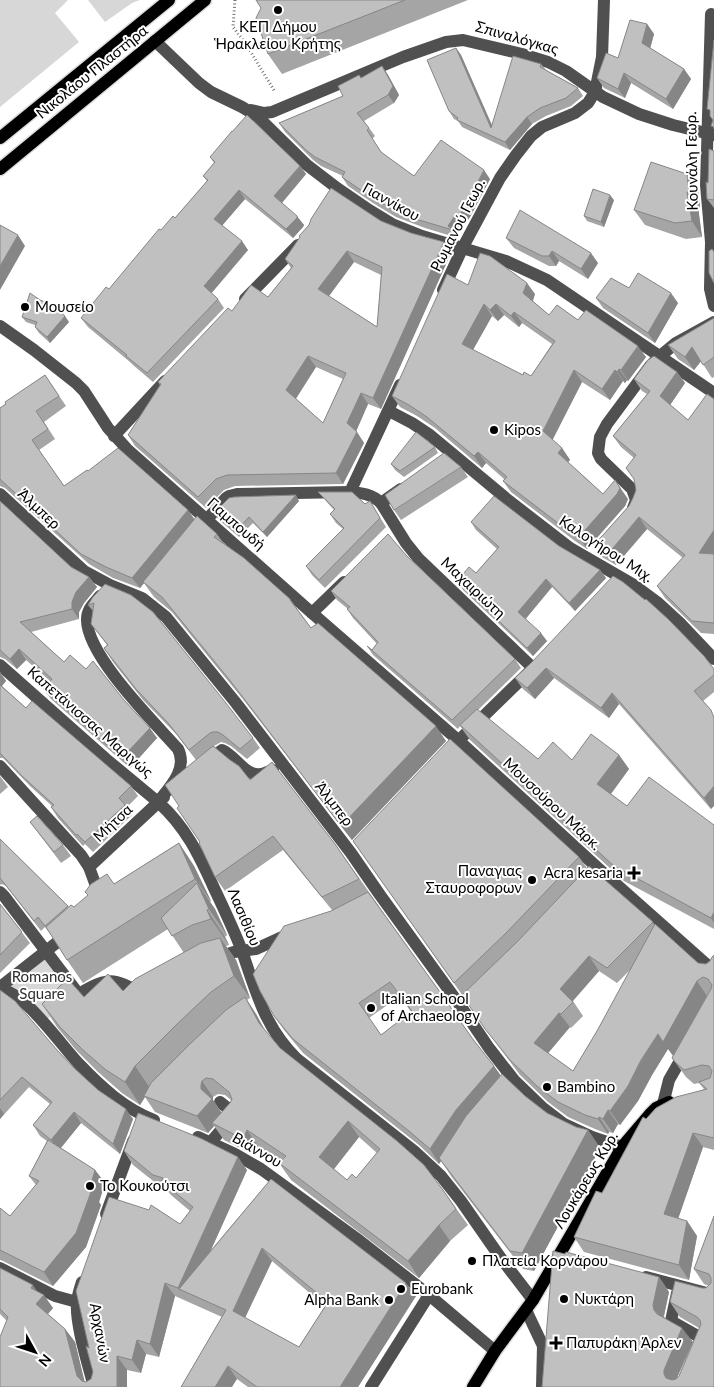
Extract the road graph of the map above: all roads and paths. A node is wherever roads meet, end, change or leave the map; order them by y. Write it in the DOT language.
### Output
graph roads {
  1 [pos="169,0"];
  2 [pos="205,0"];
  3 [pos="235,0"];
  4 [pos="604,0"];
  5 [pos="711,14"];
  6 [pos="156,41"];
  7 [pos="596,92"];
  8 [pos="285,107"];
  9 [pos="248,110"];
  10 [pos="710,134"];
  11 [pos="0,138"];
  12 [pos="0,169"];
  13 [pos="304,238"];
  14 [pos="713,242"];
  15 [pos="462,247"];
  16 [pos="438,302"];
  17 [pos="714,306"];
  18 [pos="234,311"];
  19 [pos="714,322"];
  20 [pos="0,326"];
  21 [pos="659,357"];
  22 [pos="176,370"];
  23 [pos="405,374"];
  24 [pos="714,393"];
  25 [pos="389,411"];
  26 [pos="114,436"];
  27 [pos="412,481"];
  28 [pos="350,492"];
  29 [pos="0,494"];
  30 [pos="381,503"];
  31 [pos="206,520"];
  32 [pos="624,520"];
  33 [pos="194,534"];
  34 [pos="354,571"];
  35 [pos="110,585"];
  36 [pos="312,614"];
  37 [pos="714,659"];
  38 [pos="0,665"];
  39 [pos="458,740"];
  40 [pos="445,754"];
  41 [pos="0,766"];
  42 [pos="284,767"];
  43 [pos="158,802"];
  44 [pos="89,867"];
  45 [pos="0,892"];
  46 [pos="380,895"];
  47 [pos="368,903"];
  48 [pos="97,907"];
  49 [pos="80,924"];
  50 [pos="303,929"];
  51 [pos="242,950"];
  52 [pos="46,952"];
  53 [pos="206,963"];
  54 [pos="714,971"];
  55 [pos="0,988"];
  56 [pos="153,992"];
  57 [pos="79,994"];
  58 [pos="46,1027"];
  59 [pos="693,1037"];
  60 [pos="681,1097"];
  61 [pos="152,1102"];
  62 [pos="220,1102"];
  63 [pos="663,1104"];
  64 [pos="143,1116"];
  65 [pos="169,1126"];
  66 [pos="187,1133"];
  67 [pos="210,1143"];
  68 [pos="622,1147"];
  69 [pos="102,1226"];
  70 [pos="0,1268"];
  71 [pos="87,1268"];
  72 [pos="633,1274"];
  73 [pos="679,1286"];
  74 [pos="429,1295"];
  75 [pos="714,1295"];
  76 [pos="77,1302"];
  77 [pos="529,1305"];
  78 [pos="495,1351"];
  79 [pos="696,1355"];
  80 [pos="94,1387"];
  81 [pos="371,1387"];
  82 [pos="472,1387"];
  83 [pos="542,1387"];
  1 -- 11 [label="main road, Νικολάου Πλαστήρα"];
  2 -- 6 [label="main road, Νικολάου Πλαστήρα"];
  3 -- 8 [label="path"];
  4 -- 7 [label="street"];
  5 -- 10 [label="street, Κουνάλη Γεωρ."];
  6 -- 9 [label="street, Γιαννίκου"];
  6 -- 12 [label="main road, Νικολάου Πλαστήρα"];
  7 -- 8 [label="street, Σπιναλόγκας"];
  7 -- 10 [label="street, Σπιναλόγκας"];
  7 -- 15 [label="street, Ρωμανού Γεωρ."];
  8 -- 9 [label="street, Σπιναλόγκας"];
  9 -- 15 [label="street, Γιαννίκου"];
  10 -- 14 [label="street, Κουνάλη Γεωρ."];
  13 -- 18 [label="street"];
  14 -- 17 [label="street, Κουνάλη Γεωρ."];
  15 -- 16 [label="street, Ρωμανού Γεωρ."];
  15 -- 21 [label="street, Γιαννίκου"];
  19 -- 21 [label="street"];
  20 -- 26 [label="street, Γιαμπουδή"];
  21 -- 24 [label="street, Γιαννίκου"];
  21 -- 32 [label="street"];
  22 -- 26 [label="street"];
  23 -- 25 [label="street"];
  25 -- 28 [label="street"];
  25 -- 37 [label="street, Καλογήρου Μιχ."];
  26 -- 31 [label="street, Γιαμπουδή"];
  27 -- 30 [label="street"];
  28 -- 30 [label="street"];
  28 -- 31 [label="street"];
  29 -- 35 [label="street, Άλμπερ"];
  30 -- 39 [label="street, Μαχαιριώτη"];
  31 -- 33 [label="street"];
  31 -- 36 [label="street, Γιαμπουδή"];
  34 -- 36 [label="street"];
  35 -- 42 [label="street, Άλμπερ"];
  35 -- 43 [label="street"];
  36 -- 39 [label="street, Γιαμπουδή"];
  38 -- 43 [label="street, Καπετάνισσας Μαριγώς"];
  39 -- 40 [label="street"];
  39 -- 54 [label="street, Μουσούρου Μάρκ."];
  41 -- 44 [label="street"];
  42 -- 43 [label="street"];
  42 -- 46 [label="street, Άλμπερ"];
  43 -- 44 [label="street, Μήτσα"];
  43 -- 51 [label="street, Λασιθίου"];
  44 -- 48 [label="street"];
  45 -- 52 [label="street"];
  46 -- 47 [label="street"];
  46 -- 68 [label="street, Άλμπερ"];
  49 -- 52 [label="street"];
  50 -- 51 [label="street"];
  51 -- 53 [label="street"];
  51 -- 77 [label="street, Λασιθίου"];
  52 -- 55 [label="street"];
  52 -- 57 [label="street"];
  55 -- 58 [label="street"];
  56 -- 57 [label="street"];
  57 -- 58 [label="street"];
  58 -- 64 [label="street"];
  59 -- 63 [label="street"];
  60 -- 63 [label="main road, Λουκάρεως Κυρ."];
  61 -- 64 [label="street"];
  62 -- 67 [label="street"];
  63 -- 68 [label="main road, Λουκάρεως Κυρ."];
  64 -- 65 [label="street"];
  64 -- 69 [label="street"];
  66 -- 67 [label="street, Βιάννου"];
  67 -- 74 [label="street, Βιάννου"];
  68 -- 77 [label="main road, Λουκάρεως Κυρ."];
  70 -- 76 [label="street"];
  71 -- 76 [label="street, Αρχανών"];
  72 -- 73 [label="street"];
  73 -- 75 [label="street"];
  73 -- 79 [label="street"];
  74 -- 78 [label="street, Βιάννου"];
  74 -- 81 [label="street"];
  76 -- 80 [label="street, Αρχανών"];
  77 -- 78 [label="main road"];
  77 -- 83 [label="street"];
  78 -- 82 [label="main road"];
}
